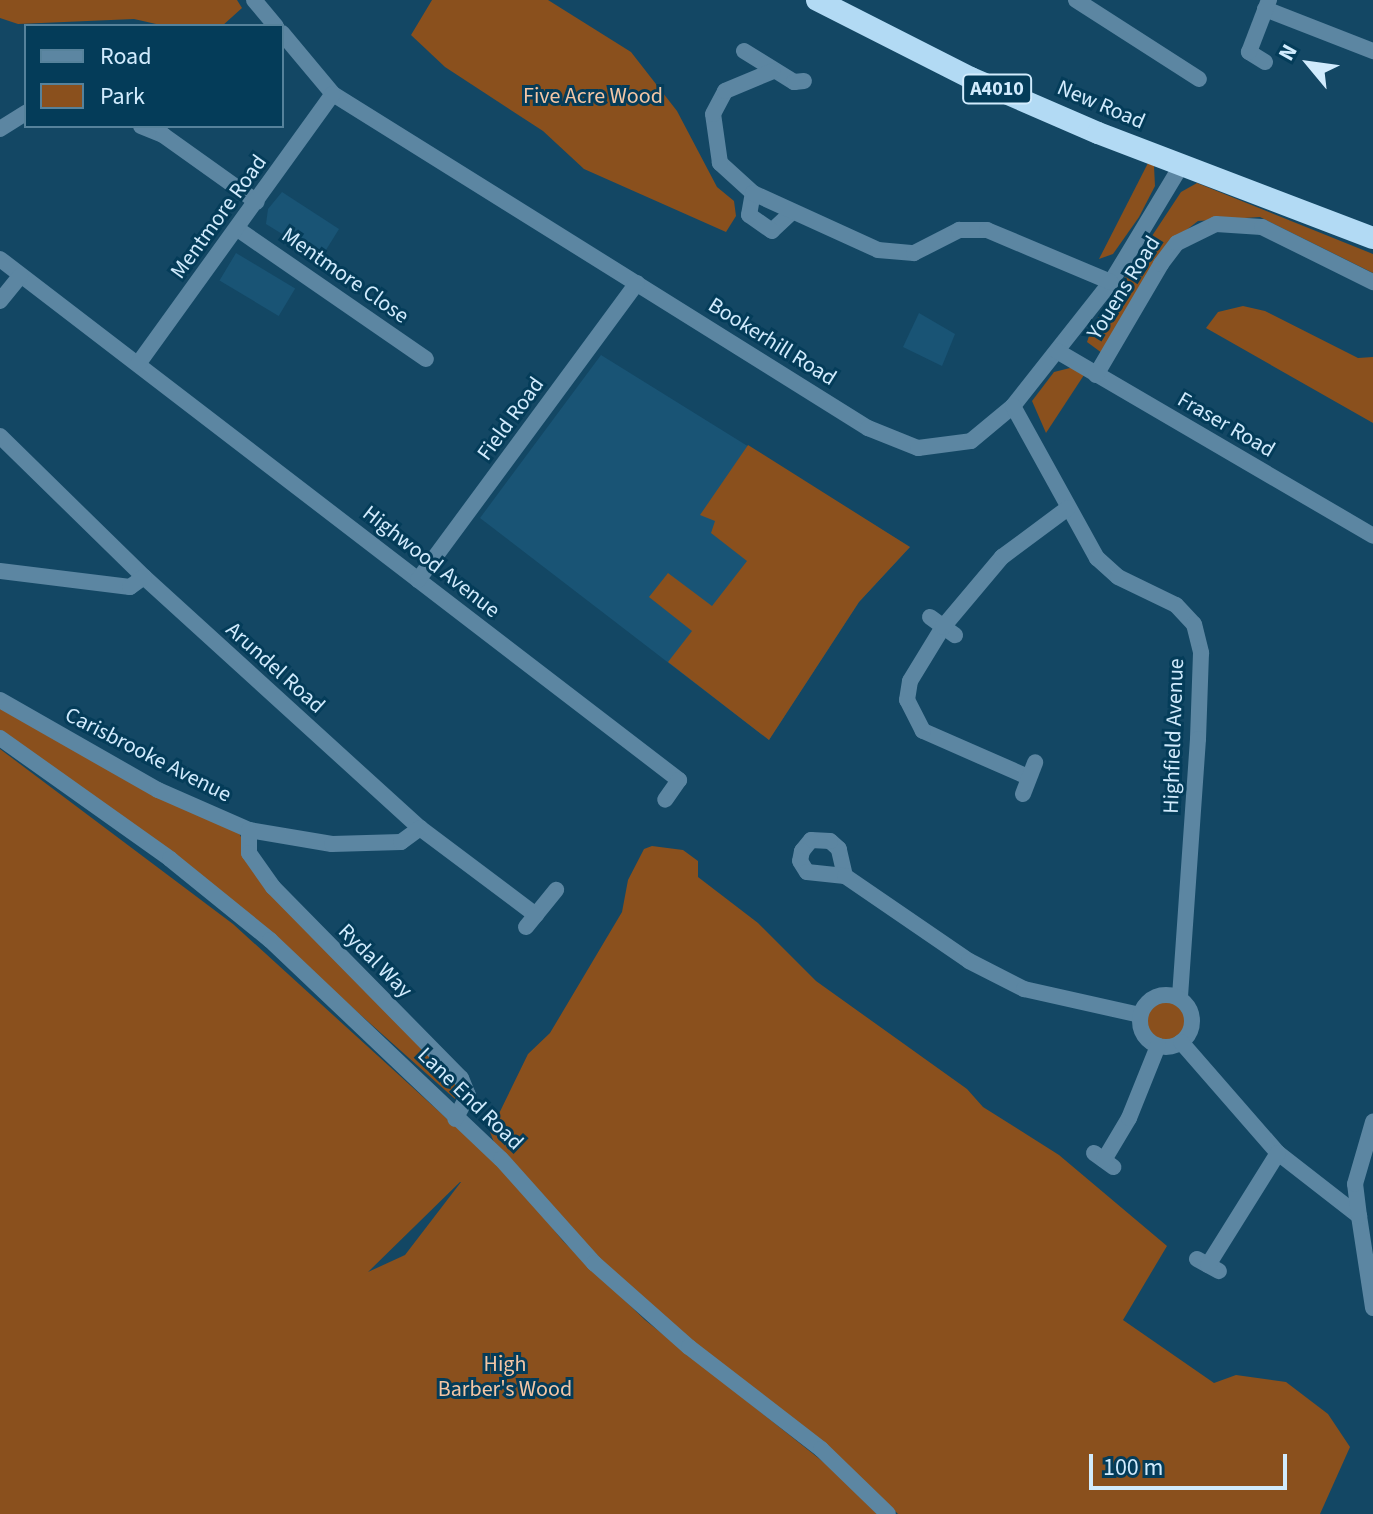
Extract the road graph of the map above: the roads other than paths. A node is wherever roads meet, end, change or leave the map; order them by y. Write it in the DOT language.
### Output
graph roads {
  1 [pos="254,0"];
  2 [pos="817,0"];
  3 [pos="1076,0"];
  4 [pos="1267,4"];
  5 [pos="274,24"];
  6 [pos="284,35"];
  7 [pos="744,51"];
  8 [pos="1373,51"];
  9 [pos="1265,62"];
  10 [pos="773,71"];
  11 [pos="1199,79"];
  12 [pos="804,81"];
  13 [pos="333,94"];
  14 [pos="24,114"];
  15 [pos="146,128"];
  16 [pos="0,129"];
  17 [pos="1181,166"];
  18 [pos="753,193"];
  19 [pos="257,202"];
  20 [pos="791,213"];
  21 [pos="239,230"];
  22 [pos="1373,238"];
  23 [pos="0,259"];
  24 [pos="20,276"];
  25 [pos="1111,282"];
  26 [pos="1373,282"];
  27 [pos="637,283"];
  28 [pos="0,301"];
  29 [pos="1057,351"];
  30 [pos="426,359"];
  31 [pos="138,364"];
  32 [pos="1096,375"];
  33 [pos="1013,406"];
  34 [pos="0,436"];
  35 [pos="1068,508"];
  36 [pos="1373,536"];
  37 [pos="0,571"];
  38 [pos="144,577"];
  39 [pos="418,580"];
  40 [pos="0,700"];
  41 [pos="0,738"];
  42 [pos="1029,778"];
  43 [pos="665,800"];
  44 [pos="420,828"];
  45 [pos="249,830"];
  46 [pos="845,876"];
  47 [pos="556,890"];
  48 [pos="1180,998"];
  49 [pos="1140,1015"];
  50 [pos="1181,1042"];
  51 [pos="1158,1046"];
  52 [pos="455,1119"];
  53 [pos="1373,1122"];
  54 [pos="1278,1153"];
  55 [pos="1104,1160"];
  56 [pos="1359,1216"];
  57 [pos="1208,1265"];
  58 [pos="1373,1308"];
  59 [pos="888,1514"];
  1 -- 5 [label="street"];
  2 -- 17 [label="highway, New Road / A4010"];
  3 -- 11 [label="street"];
  4 -- 8 [label="street"];
  4 -- 9 [label="street"];
  6 -- 13 [label="street, Bookerhill Road"];
  7 -- 10 [label="street"];
  10 -- 12 [label="street"];
  10 -- 18 [label="street"];
  13 -- 19 [label="street, Mentmore Road"];
  13 -- 27 [label="street, Bookerhill Road"];
  14 -- 16 [label="street"];
  15 -- 19 [label="street"];
  17 -- 22 [label="highway, New Road / A4010"];
  17 -- 25 [label="street, Bookerhill Road"];
  18 -- 20 [label="street"];
  18 -- 20 [label="street"];
  19 -- 21 [label="street, Mentmore Road"];
  20 -- 25 [label="street"];
  21 -- 30 [label="street, Mentmore Close"];
  21 -- 31 [label="street, Mentmore Road"];
  23 -- 24 [label="street, Highwood Avenue"];
  24 -- 28 [label="street"];
  24 -- 31 [label="street, Highwood Avenue"];
  25 -- 29 [label="street, Bookerhill Road"];
  26 -- 32 [label="street, Youens Road"];
  27 -- 33 [label="street, Bookerhill Road"];
  27 -- 39 [label="street, Field Road"];
  29 -- 32 [label="street, Fraser Road"];
  29 -- 33 [label="street, Bookerhill Road"];
  31 -- 39 [label="street, Highwood Avenue"];
  32 -- 36 [label="street, Fraser Road"];
  33 -- 35 [label="street, Highfield Avenue"];
  34 -- 38 [label="street, Arundel Road"];
  35 -- 42 [label="street"];
  35 -- 48 [label="street, Highfield Avenue"];
  37 -- 38 [label="street"];
  38 -- 44 [label="street, Arundel Road"];
  39 -- 43 [label="street, Highwood Avenue"];
  40 -- 45 [label="street, Carisbrooke Avenue"];
  41 -- 52 [label="street, Lane End Road"];
  44 -- 45 [label="street, Carisbrooke Avenue"];
  44 -- 47 [label="street, Arundel Road"];
  45 -- 52 [label="street, Rydal Way"];
  46 -- 49 [label="street"];
  48 -- 49 [label="street"];
  48 -- 50 [label="street"];
  49 -- 51 [label="street"];
  50 -- 51 [label="street"];
  50 -- 54 [label="street"];
  51 -- 55 [label="street"];
  52 -- 59 [label="street, Lane End Road"];
  53 -- 56 [label="street"];
  54 -- 56 [label="street"];
  54 -- 57 [label="street"];
  56 -- 58 [label="street"];
}
